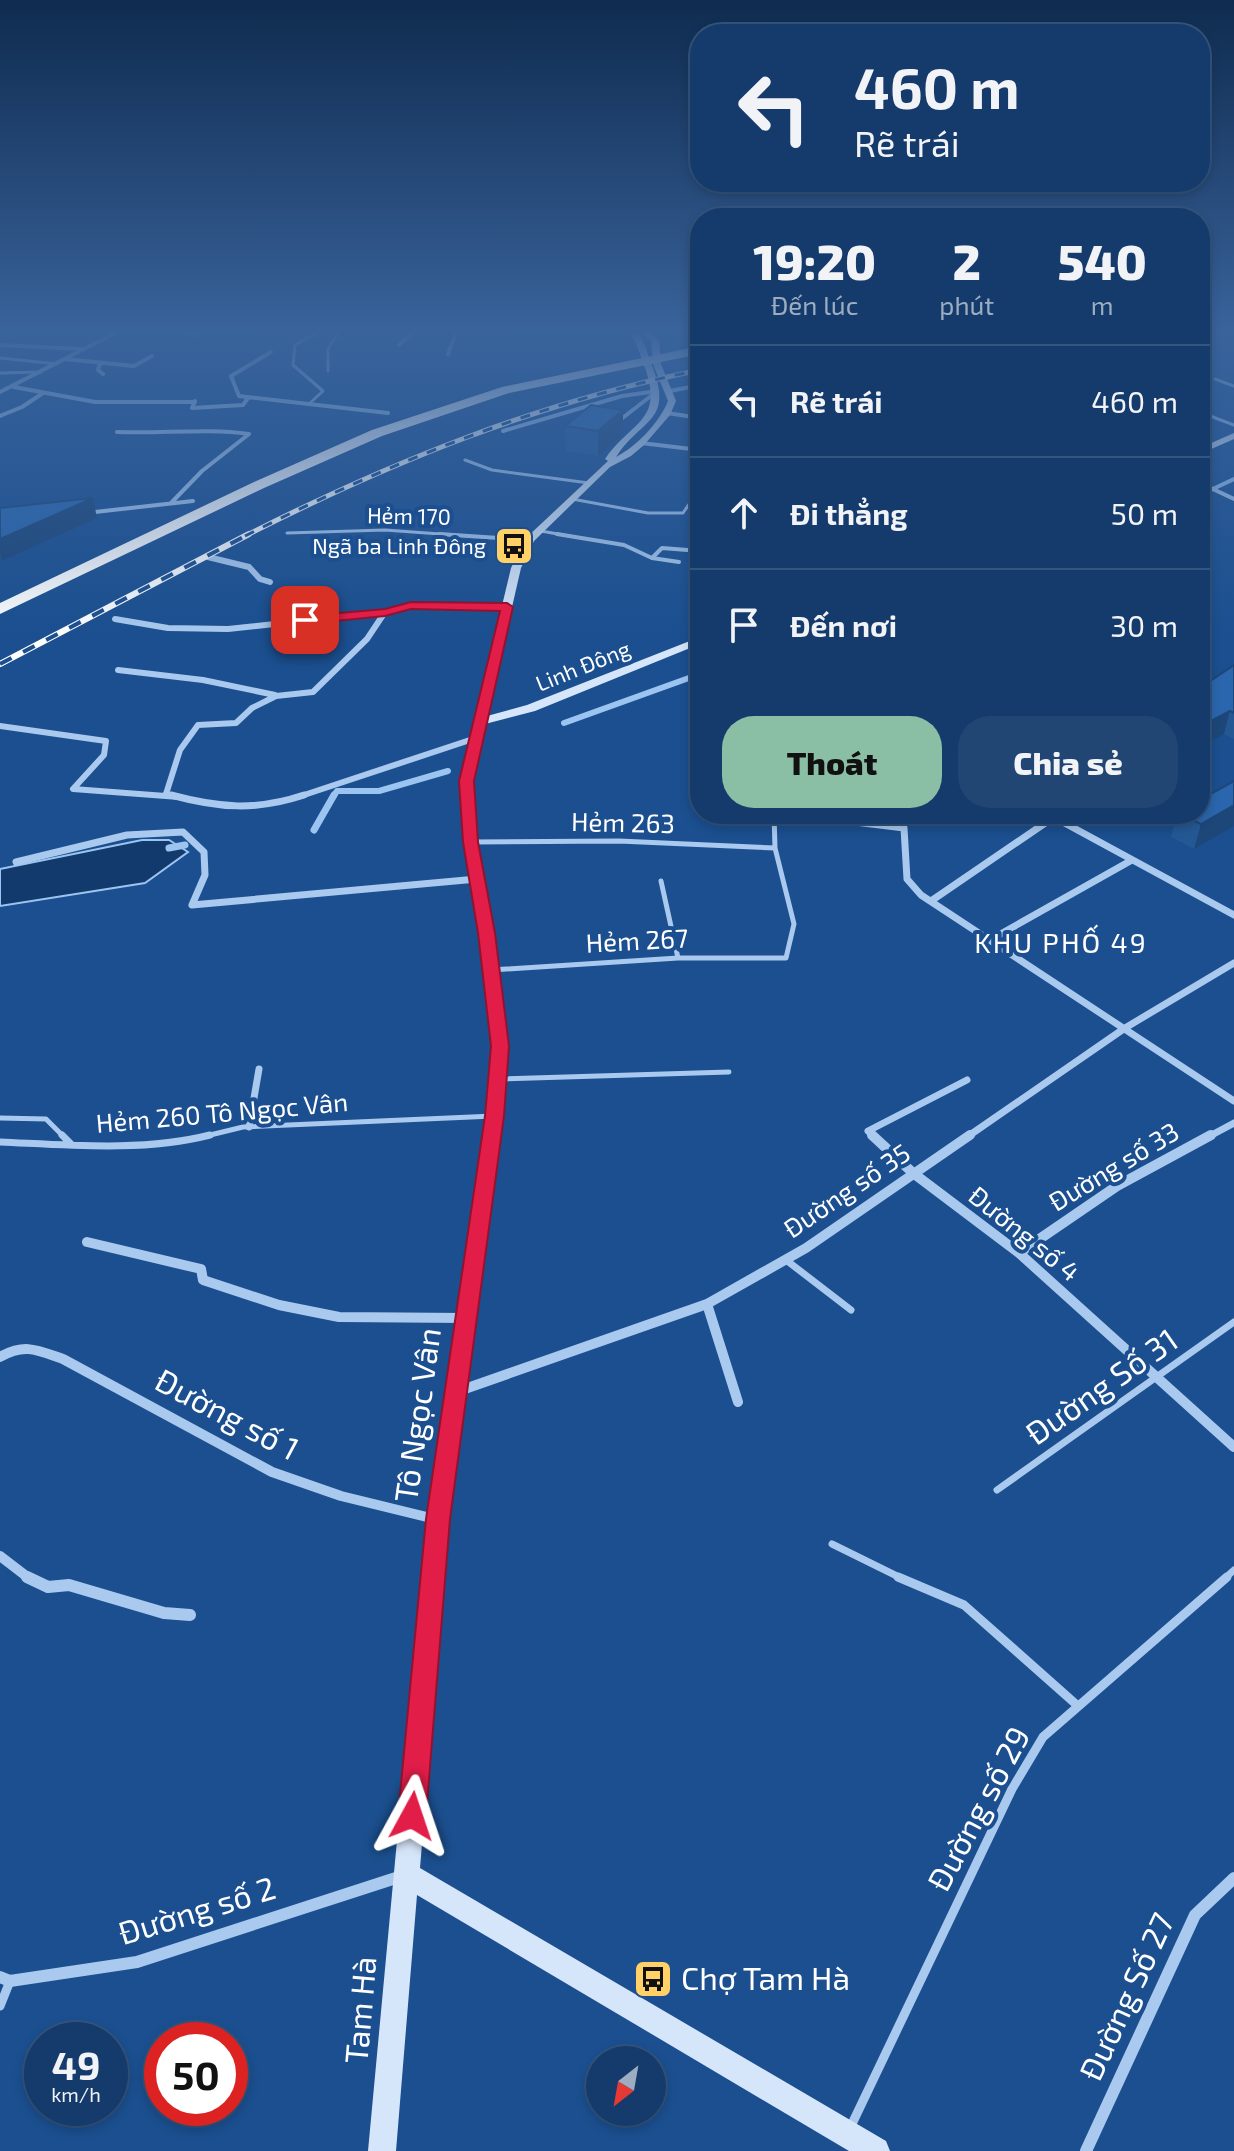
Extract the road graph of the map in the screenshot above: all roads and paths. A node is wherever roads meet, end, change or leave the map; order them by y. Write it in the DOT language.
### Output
graph roads {
  1 [pos="154,433"];
  2 [pos="176,433"];
  3 [pos="247,433"];
  4 [pos="376,433"];
  5 [pos="634,433"];
  6 [pos="649,433"];
  7 [pos="1234,436"];
  8 [pos="641,443"];
  9 [pos="1210,447"];
  10 [pos="690,449"];
  11 [pos="465,460"];
  12 [pos="607,465"];
  13 [pos="256,470"];
  14 [pos="589,483"];
  15 [pos="1210,488"];
  16 [pos="572,499"];
  17 [pos="1234,499"];
  18 [pos="193,501"];
  19 [pos="171,503"];
  20 [pos="690,503"];
  21 [pos="74,514"];
  22 [pos="541,531"];
  23 [pos="287,533"];
  24 [pos="530,540"];
  25 [pos="690,550"];
  26 [pos="208,557"];
  27 [pos="652,558"];
  28 [pos="679,562"];
  29 [pos="270,582"];
  30 [pos="0,592"];
  31 [pos="507,607"];
  32 [pos="0,609"];
  33 [pos="385,612"];
  34 [pos="115,619"];
  35 [pos="690,644"];
  36 [pos="118,670"];
  37 [pos="276,696"];
  38 [pos="0,726"];
  39 [pos="477,730"];
  40 [pos="166,794"];
  41 [pos="774,824"];
  42 [pos="871,824"];
  43 [pos="1040,824"];
  44 [pos="1066,824"];
  45 [pos="470,842"];
  46 [pos="775,848"];
  47 [pos="1132,860"];
  48 [pos="16,862"];
  49 [pos="477,879"];
  50 [pos="661,881"];
  51 [pos="931,901"];
  52 [pos="1234,915"];
  53 [pos="990,940"];
  54 [pos="678,958"];
  55 [pos="1234,963"];
  56 [pos="491,970"];
  57 [pos="1125,1028"];
  58 [pos="259,1069"];
  59 [pos="729,1072"];
  60 [pos="498,1079"];
  61 [pos="967,1080"];
  62 [pos="1234,1101"];
  63 [pos="495,1116"];
  64 [pos="0,1118"];
  65 [pos="1234,1123"];
  66 [pos="249,1127"];
  67 [pos="0,1142"];
  68 [pos="72,1145"];
  69 [pos="913,1173"];
  70 [pos="87,1242"];
  71 [pos="1019,1253"];
  72 [pos="786,1260"];
  73 [pos="707,1304"];
  74 [pos="851,1310"];
  75 [pos="466,1318"];
  76 [pos="1234,1322"];
  77 [pos="0,1357"];
  78 [pos="1157,1378"];
  79 [pos="453,1393"];
  80 [pos="738,1402"];
  81 [pos="1234,1447"];
  82 [pos="997,1490"];
  83 [pos="438,1519"];
  84 [pos="832,1544"];
  85 [pos="0,1556"];
  86 [pos="1234,1570"];
  87 [pos="190,1615"];
  88 [pos="1078,1706"];
  89 [pos="407,1875"];
  90 [pos="1234,1878"];
  91 [pos="5,1979"];
  92 [pos="0,2006"];
  93 [pos="847,2132"];
  94 [pos="382,2151"];
  95 [pos="876,2151"];
  96 [pos="1086,2151"];
  1 -- 2 [label="street"];
  3 -- 19 [label="street"];
  4 -- 32 [label="highway"];
  5 -- 12 [label="main road, Tô Ngọc Vân"];
  6 -- 8 [label="main road, Tô Ngọc Vân"];
  7 -- 9 [label="main road"];
  8 -- 10 [label="street"];
  8 -- 12 [label="main road, Tô Ngọc Vân"];
  11 -- 14 [label="lane"];
  12 -- 14 [label="main road, Tô Ngọc Vân"];
  13 -- 18 [label="highway"];
  14 -- 16 [label="main road, Tô Ngọc Vân"];
  15 -- 17 [label="street"];
  16 -- 20 [label="lane"];
  16 -- 22 [label="main road, Tô Ngọc Vân"];
  18 -- 19 [label="street"];
  18 -- 30 [label="highway"];
  19 -- 21 [label="street"];
  22 -- 24 [label="main road, Tô Ngọc Vân"];
  22 -- 27 [label="lane"];
  23 -- 24 [label="lane, Hẻm 170"];
  24 -- 31 [label="main road, Tô Ngọc Vân"];
  25 -- 27 [label="lane"];
  26 -- 29 [label="street"];
  27 -- 28 [label="lane"];
  31 -- 33 [label="street"];
  31 -- 39 [label="main road, Tô Ngọc Vân"];
  33 -- 34 [label="street"];
  33 -- 37 [label="street"];
  35 -- 39 [label="main road, Linh Đông"];
  36 -- 37 [label="street"];
  37 -- 40 [label="street"];
  38 -- 40 [label="street"];
  39 -- 40 [label="street"];
  39 -- 45 [label="main road, Tô Ngọc Vân"];
  41 -- 46 [label="lane"];
  42 -- 51 [label="street"];
  43 -- 51 [label="street"];
  44 -- 47 [label="street"];
  45 -- 46 [label="lane, Hẻm 263"];
  45 -- 49 [label="main road, Tô Ngọc Vân"];
  46 -- 54 [label="lane, Hẻm 267"];
  47 -- 52 [label="street"];
  47 -- 53 [label="street"];
  48 -- 49 [label="street"];
  49 -- 56 [label="main road, Tô Ngọc Vân"];
  50 -- 54 [label="lane"];
  51 -- 53 [label="street"];
  53 -- 57 [label="street"];
  54 -- 56 [label="lane, Hẻm 267"];
  55 -- 57 [label="street, Đường số 35"];
  56 -- 60 [label="main road, Tô Ngọc Vân"];
  57 -- 62 [label="street"];
  57 -- 69 [label="street, Đường số 35"];
  58 -- 66 [label="street"];
  59 -- 60 [label="lane"];
  60 -- 63 [label="main road, Tô Ngọc Vân"];
  61 -- 69 [label="street, Đường số 4"];
  63 -- 66 [label="lane, Hẻm 260 Tô Ngọc Vân"];
  63 -- 75 [label="main road, Tô Ngọc Vân"];
  64 -- 68 [label="lane"];
  65 -- 71 [label="street, Đường số 33"];
  66 -- 68 [label="lane, Hẻm 260 Tô Ngọc Vân"];
  67 -- 68 [label="lane, Hẻm 260 Tô Ngọc Vân"];
  69 -- 71 [label="street, Đường số 4"];
  69 -- 72 [label="street, Đường số 35"];
  70 -- 75 [label="street"];
  71 -- 78 [label="street, Đường số 4"];
  72 -- 73 [label="street, Đường số 35"];
  72 -- 74 [label="lane"];
  73 -- 79 [label="street, Đường số 35"];
  73 -- 80 [label="street"];
  75 -- 79 [label="main road, Tô Ngọc Vân"];
  76 -- 78 [label="lane, Đường Số 31"];
  77 -- 83 [label="street, Đường số 1"];
  78 -- 81 [label="street, Đường số 4"];
  78 -- 82 [label="lane, Đường Số 31"];
  79 -- 83 [label="main road, Tô Ngọc Vân"];
  83 -- 89 [label="main road, Tô Ngọc Vân"];
  84 -- 88 [label="lane"];
  85 -- 87 [label="street"];
  86 -- 88 [label="lane, Đường số 29"];
  88 -- 93 [label="lane, Đường số 29"];
  89 -- 91 [label="street, Đường số 2"];
  89 -- 93 [label="main road"];
  89 -- 94 [label="main road, Tam Hà"];
  90 -- 96 [label="street, Đường Số 27"];
  91 -- 92 [label="lane"];
  93 -- 95 [label="main road"];
}
